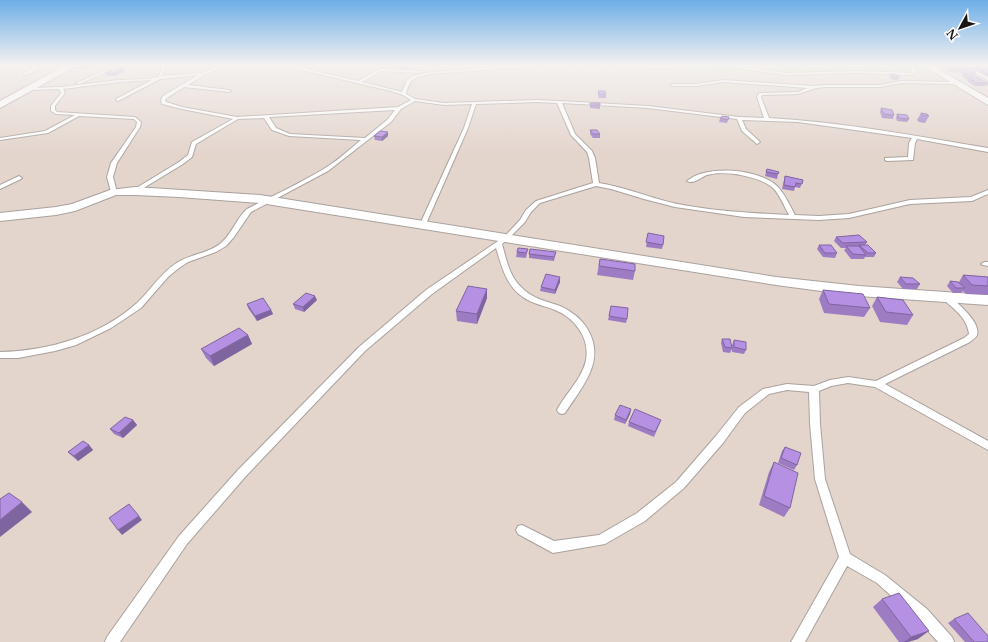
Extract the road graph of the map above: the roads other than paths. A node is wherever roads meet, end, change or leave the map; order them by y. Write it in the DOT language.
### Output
graph roads {
  1 [pos="19,95"];
  2 [pos="61,95"];
  3 [pos="127,95"];
  4 [pos="169,95"];
  5 [pos="406,95"];
  6 [pos="759,95"];
  7 [pos="976,95"];
  8 [pos="118,100"];
  9 [pos="414,100"];
  10 [pos="559,102"];
  11 [pos="988,102"];
  12 [pos="2,103"];
  13 [pos="474,104"];
  14 [pos="398,108"];
  15 [pos="78,115"];
  16 [pos="266,117"];
  17 [pos="237,118"];
  18 [pos="739,118"];
  19 [pos="767,119"];
  20 [pos="915,137"];
  21 [pos="0,139"];
  22 [pos="364,139"];
  23 [pos="757,142"];
  24 [pos="988,150"];
  25 [pos="887,159"];
  26 [pos="19,178"];
  27 [pos="690,181"];
  28 [pos="596,184"];
  29 [pos="0,187"];
  30 [pos="135,191"];
  31 [pos="114,192"];
  32 [pos="988,192"];
  33 [pos="269,201"];
  34 [pos="0,217"];
  35 [pos="794,217"];
  36 [pos="423,224"];
  37 [pos="502,240"];
  38 [pos="947,298"];
  39 [pos="988,300"];
  40 [pos="0,355"];
  41 [pos="877,384"];
  42 [pos="814,389"];
  43 [pos="562,410"];
  44 [pos="988,446"];
  45 [pos="522,530"];
  46 [pos="844,558"];
  47 [pos="112,642"];
  48 [pos="798,642"];
  49 [pos="947,642"];
  1 -- 12 [label="street"];
  2 -- 15 [label="lane"];
  3 -- 8 [label="lane"];
  4 -- 17 [label="lane"];
  5 -- 9 [label="lane"];
  6 -- 19 [label="lane"];
  7 -- 11 [label="street"];
  9 -- 13 [label="lane"];
  9 -- 14 [label="lane"];
  10 -- 13 [label="lane"];
  10 -- 18 [label="lane"];
  10 -- 28 [label="lane"];
  13 -- 36 [label="lane"];
  14 -- 16 [label="lane"];
  14 -- 22 [label="lane"];
  15 -- 21 [label="lane"];
  15 -- 31 [label="lane"];
  16 -- 17 [label="lane"];
  16 -- 22 [label="lane"];
  17 -- 30 [label="lane"];
  18 -- 19 [label="lane"];
  18 -- 23 [label="lane"];
  19 -- 20 [label="lane"];
  20 -- 24 [label="lane"];
  20 -- 25 [label="lane"];
  22 -- 33 [label="lane"];
  26 -- 29 [label="lane"];
  27 -- 35 [label="lane"];
  28 -- 35 [label="lane"];
  28 -- 37 [label="lane"];
  30 -- 31 [label="street"];
  30 -- 33 [label="street"];
  31 -- 34 [label="street"];
  32 -- 35 [label="lane"];
  33 -- 36 [label="street"];
  33 -- 40 [label="lane"];
  36 -- 37 [label="street"];
  37 -- 38 [label="street"];
  37 -- 43 [label="lane"];
  37 -- 47 [label="lane"];
  38 -- 39 [label="street"];
  38 -- 41 [label="lane"];
  41 -- 42 [label="lane"];
  41 -- 44 [label="lane"];
  42 -- 45 [label="lane"];
  42 -- 46 [label="lane"];
  46 -- 48 [label="lane"];
  46 -- 49 [label="lane"];
}
